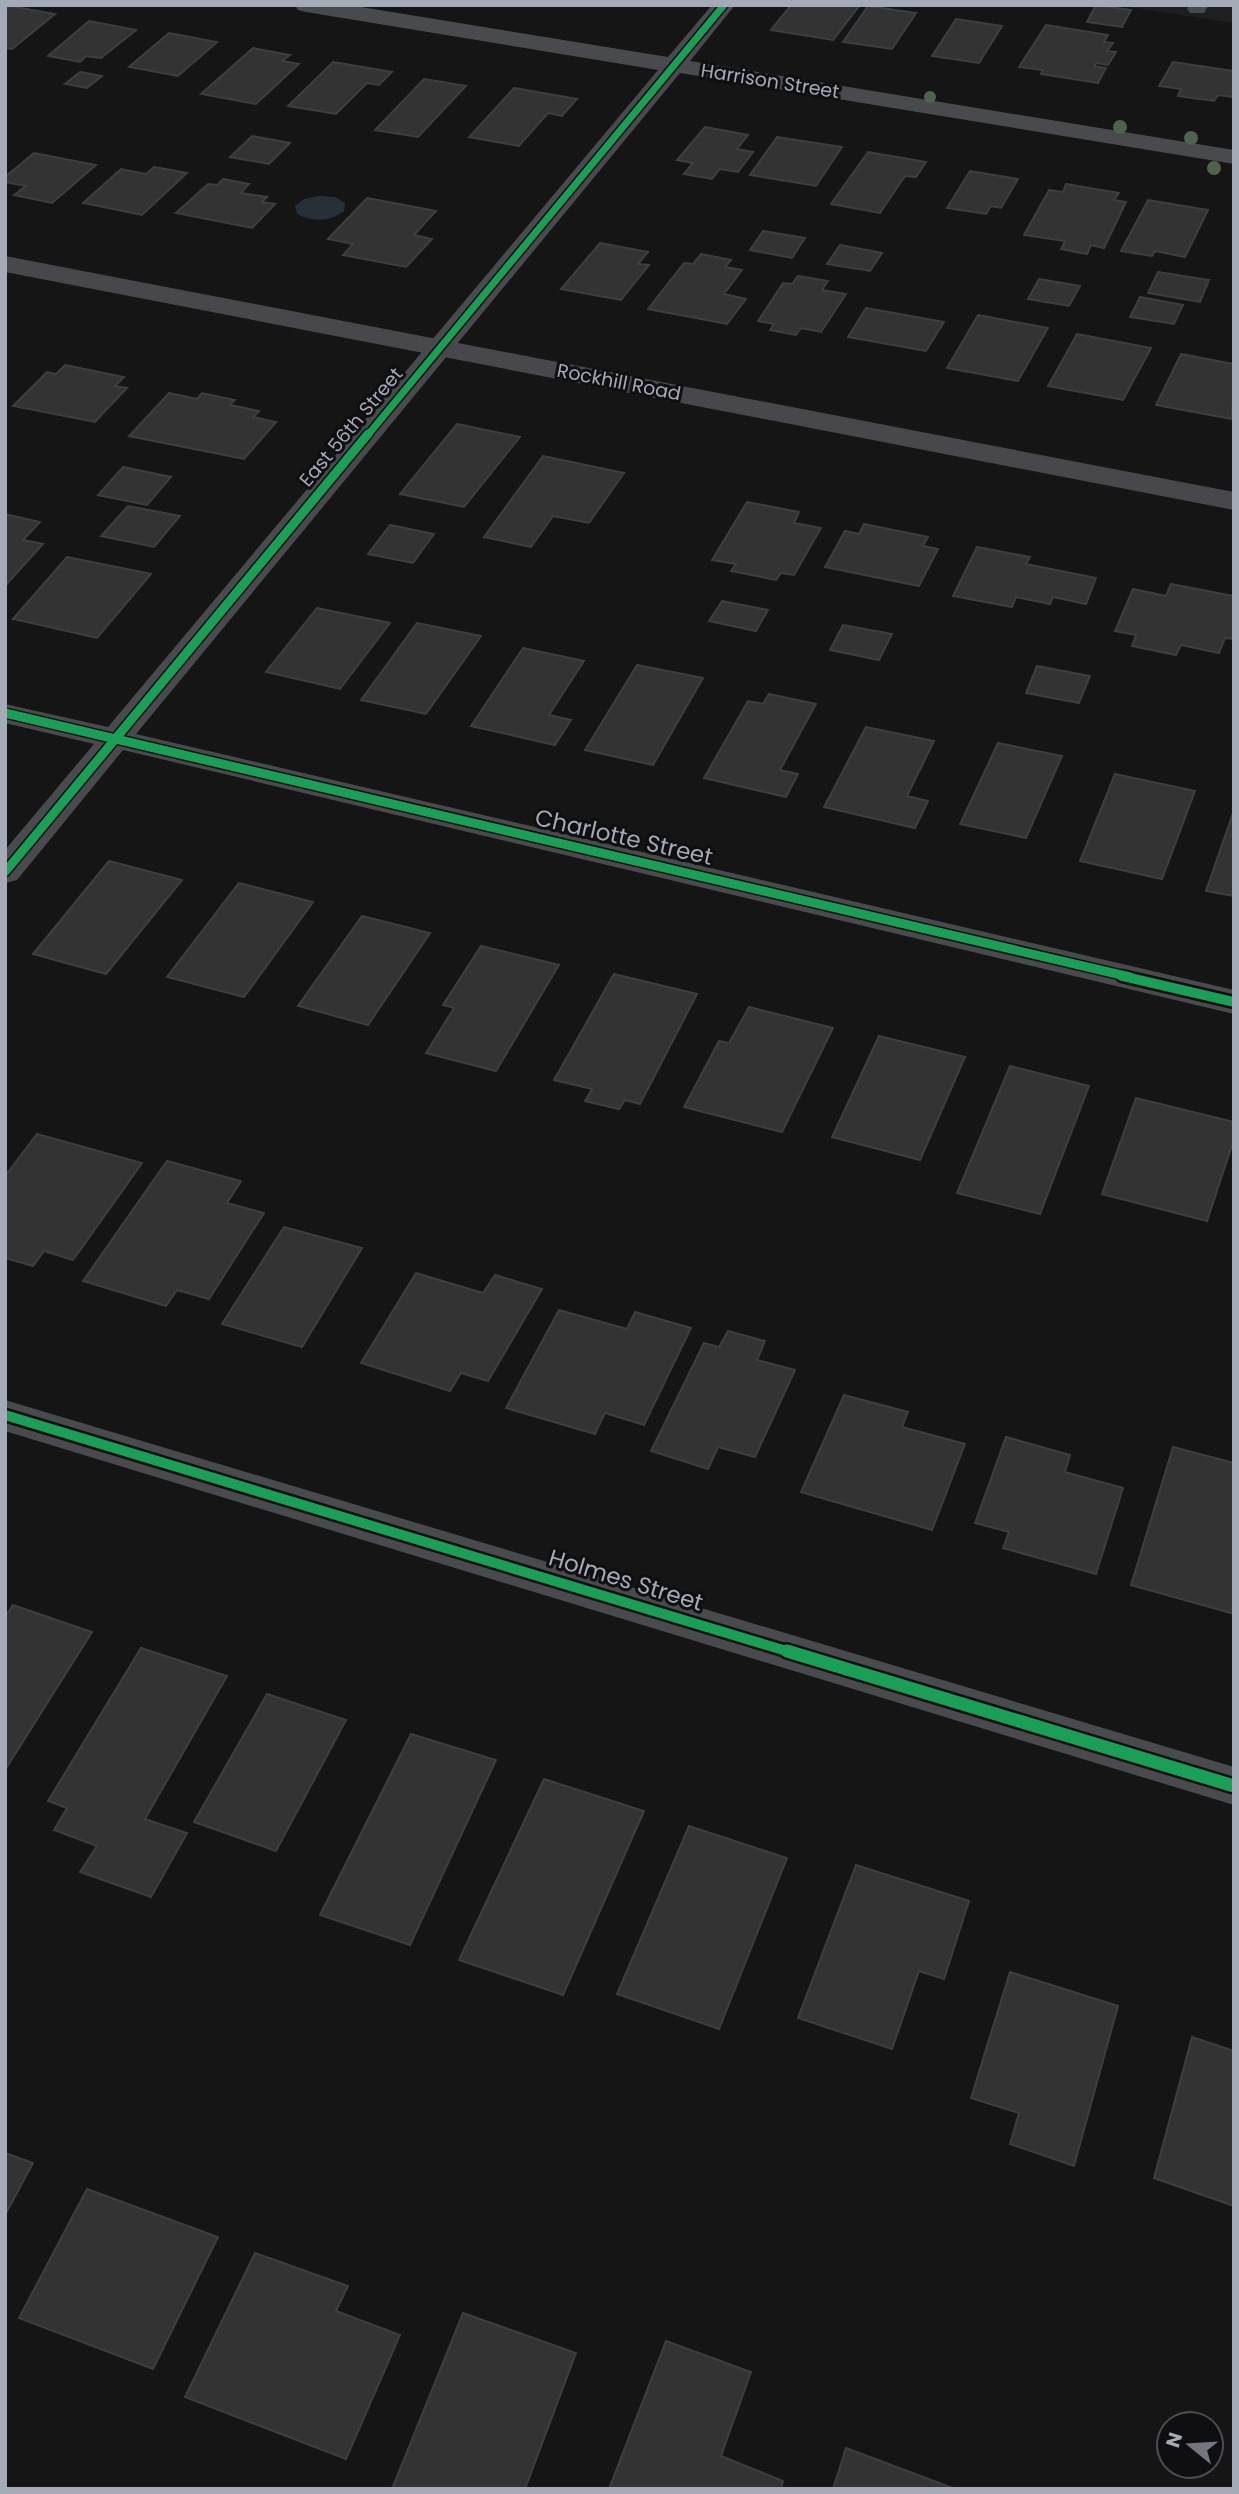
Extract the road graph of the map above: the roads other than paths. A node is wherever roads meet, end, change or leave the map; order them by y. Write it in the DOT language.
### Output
graph roads {
  1 [pos="306,5"];
  2 [pos="724,5"];
  3 [pos="674,65"];
  4 [pos="1234,157"];
  5 [pos="5,264"];
  6 [pos="439,348"];
  7 [pos="1234,500"];
  8 [pos="5,713"];
  9 [pos="115,739"];
  10 [pos="5,872"];
  11 [pos="1234,1002"];
  12 [pos="5,1415"];
  13 [pos="1234,1786"];
  1 -- 3 [label="street, Harrison Street"];
  2 -- 3 [label="street, East 56th Street"];
  3 -- 4 [label="street, Harrison Street"];
  3 -- 6 [label="street, East 56th Street"];
  5 -- 6 [label="main road, Rockhill Road"];
  6 -- 7 [label="main road, Rockhill Road"];
  6 -- 9 [label="street, East 56th Street"];
  8 -- 9 [label="street, Charlotte Street"];
  9 -- 10 [label="street, East 56th Street"];
  9 -- 11 [label="street, Charlotte Street"];
  12 -- 13 [label="street, Holmes Street"];
}
